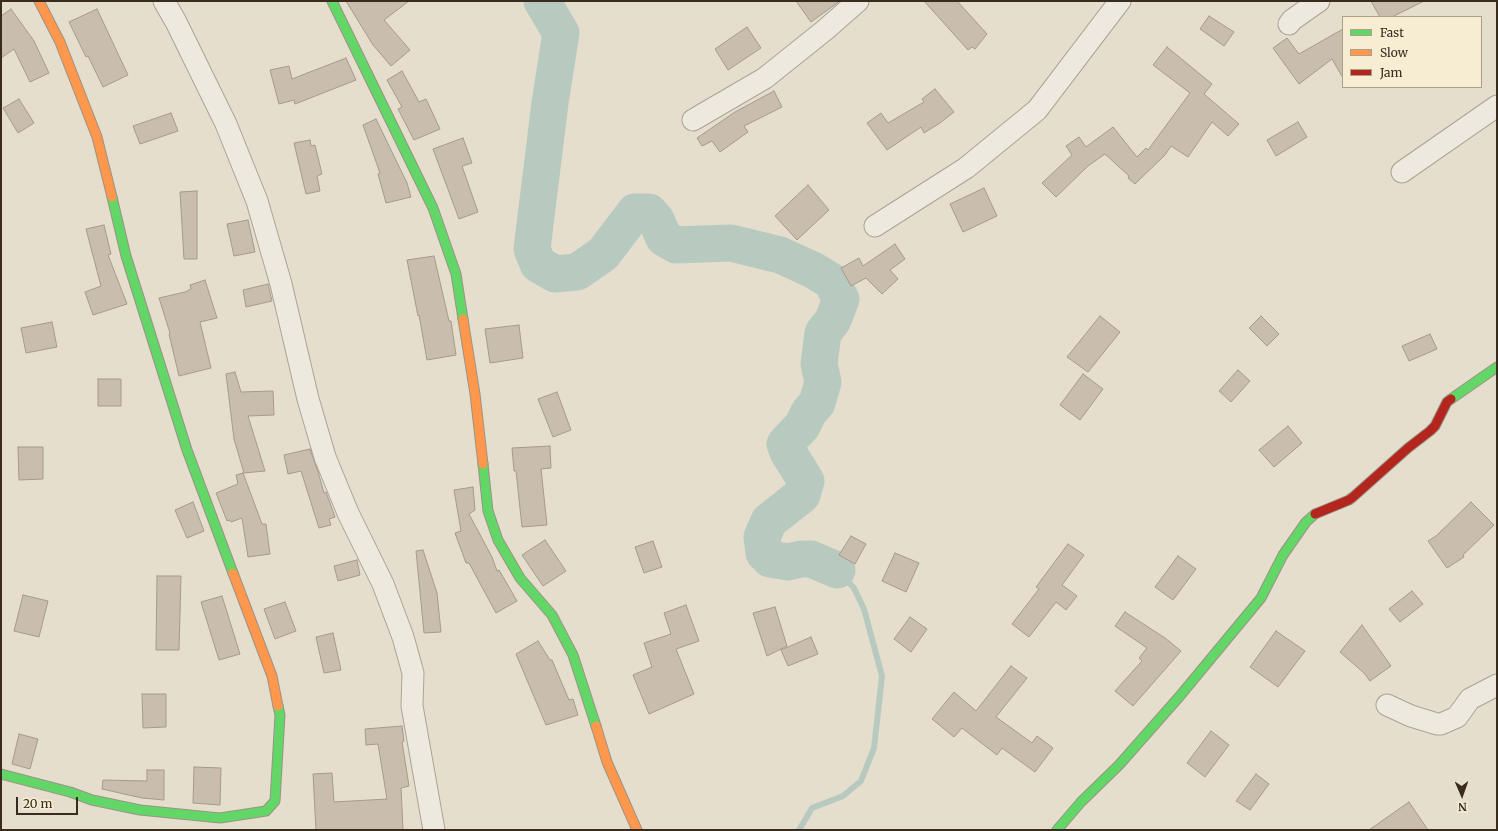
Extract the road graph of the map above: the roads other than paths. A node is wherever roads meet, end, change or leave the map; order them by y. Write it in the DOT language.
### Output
graph roads {
  1 [pos="39,1"];
  2 [pos="164,1"];
  3 [pos="332,1"];
  4 [pos="858,1"];
  5 [pos="1120,1"];
  6 [pos="1319,1"];
  7 [pos="1289,24"];
  8 [pos="1497,106"];
  9 [pos="693,120"];
  10 [pos="1402,172"];
  11 [pos="875,226"];
  12 [pos="1497,367"];
  13 [pos="1497,685"];
  14 [pos="1387,705"];
  15 [pos="1,774"];
  16 [pos="434,830"];
  17 [pos="637,830"];
  18 [pos="1057,830"];
  1 -- 15 [label="street"];
  2 -- 16 [label="street"];
  3 -- 17 [label="street"];
  4 -- 9 [label="street"];
  5 -- 11 [label="street"];
  6 -- 7 [label="street"];
  8 -- 10 [label="street"];
  12 -- 18 [label="street"];
  13 -- 14 [label="street"];
}
